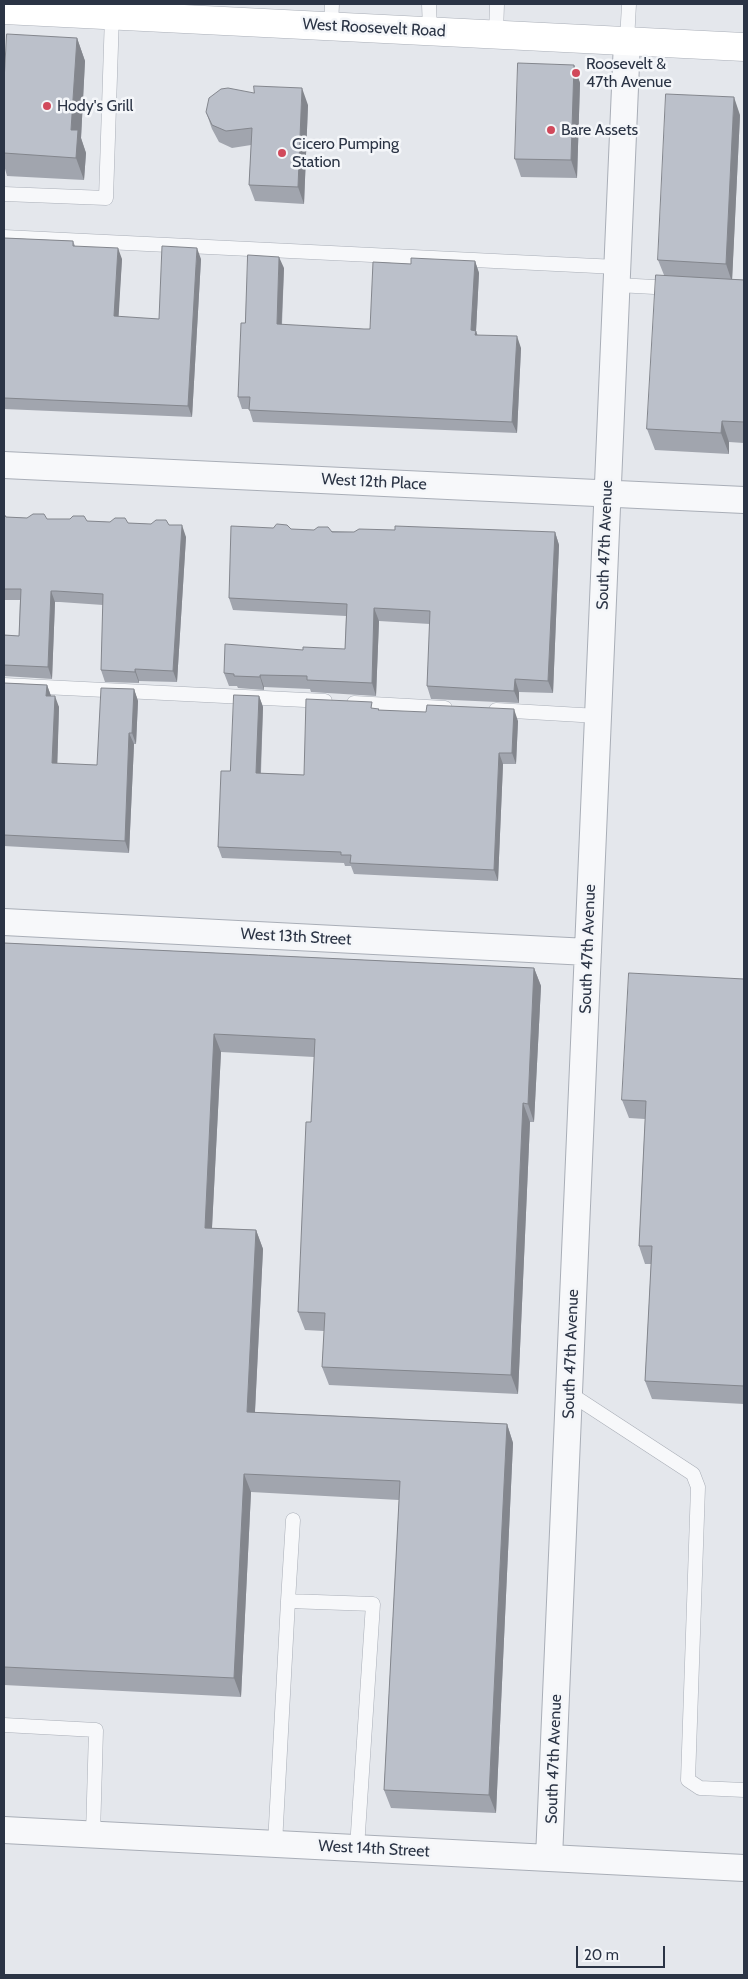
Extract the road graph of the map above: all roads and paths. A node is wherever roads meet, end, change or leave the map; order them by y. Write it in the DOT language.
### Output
graph roads {
  1 [pos="429,4"];
  2 [pos="497,4"];
  3 [pos="628,4"];
  4 [pos="21,8"];
  5 [pos="112,15"];
  6 [pos="332,15"];
  7 [pos="430,31"];
  8 [pos="496,34"];
  9 [pos="627,41"];
  10 [pos="744,47"];
  11 [pos="4,194"];
  12 [pos="4,237"];
  13 [pos="617,276"];
  14 [pos="686,288"];
  15 [pos="4,465"];
  16 [pos="608,492"];
  17 [pos="744,500"];
  18 [pos="4,684"];
  19 [pos="458,708"];
  20 [pos="478,709"];
  21 [pos="598,716"];
  22 [pos="4,922"];
  23 [pos="588,952"];
  24 [pos="569,1394"];
  25 [pos="293,1520"];
  26 [pos="288,1601"];
  27 [pos="4,1725"];
  28 [pos="744,1790"];
  29 [pos="4,1830"];
  30 [pos="93,1834"];
  31 [pos="275,1844"];
  32 [pos="357,1848"];
  33 [pos="549,1858"];
  34 [pos="744,1868"];
  1 -- 7 [label="lane"];
  2 -- 8 [label="lane"];
  3 -- 9 [label="lane"];
  4 -- 5 [label="main road, West Roosevelt Road"];
  5 -- 6 [label="main road, West Roosevelt Road"];
  5 -- 11 [label="lane"];
  6 -- 7 [label="main road, West Roosevelt Road"];
  7 -- 8 [label="main road, West Roosevelt Road"];
  8 -- 9 [label="main road, West Roosevelt Road"];
  9 -- 10 [label="main road, West Roosevelt Road"];
  9 -- 13 [label="street, South 47th Avenue"];
  12 -- 13 [label="lane"];
  13 -- 14 [label="lane"];
  13 -- 16 [label="street, South 47th Avenue"];
  15 -- 16 [label="street, West 12th Place"];
  16 -- 17 [label="street, West 12th Place"];
  16 -- 21 [label="street, South 47th Avenue"];
  18 -- 19 [label="lane"];
  20 -- 21 [label="lane"];
  21 -- 23 [label="street, South 47th Avenue"];
  22 -- 23 [label="street, West 13th Street"];
  23 -- 24 [label="street, South 47th Avenue"];
  24 -- 28 [label="lane"];
  24 -- 33 [label="street, South 47th Avenue"];
  25 -- 26 [label="lane"];
  26 -- 31 [label="lane"];
  26 -- 32 [label="lane"];
  27 -- 30 [label="lane"];
  29 -- 30 [label="street, West 14th Street"];
  30 -- 31 [label="street, West 14th Street"];
  31 -- 32 [label="street, West 14th Street"];
  32 -- 33 [label="street, West 14th Street"];
  33 -- 34 [label="street, West 14th Street"];
}
